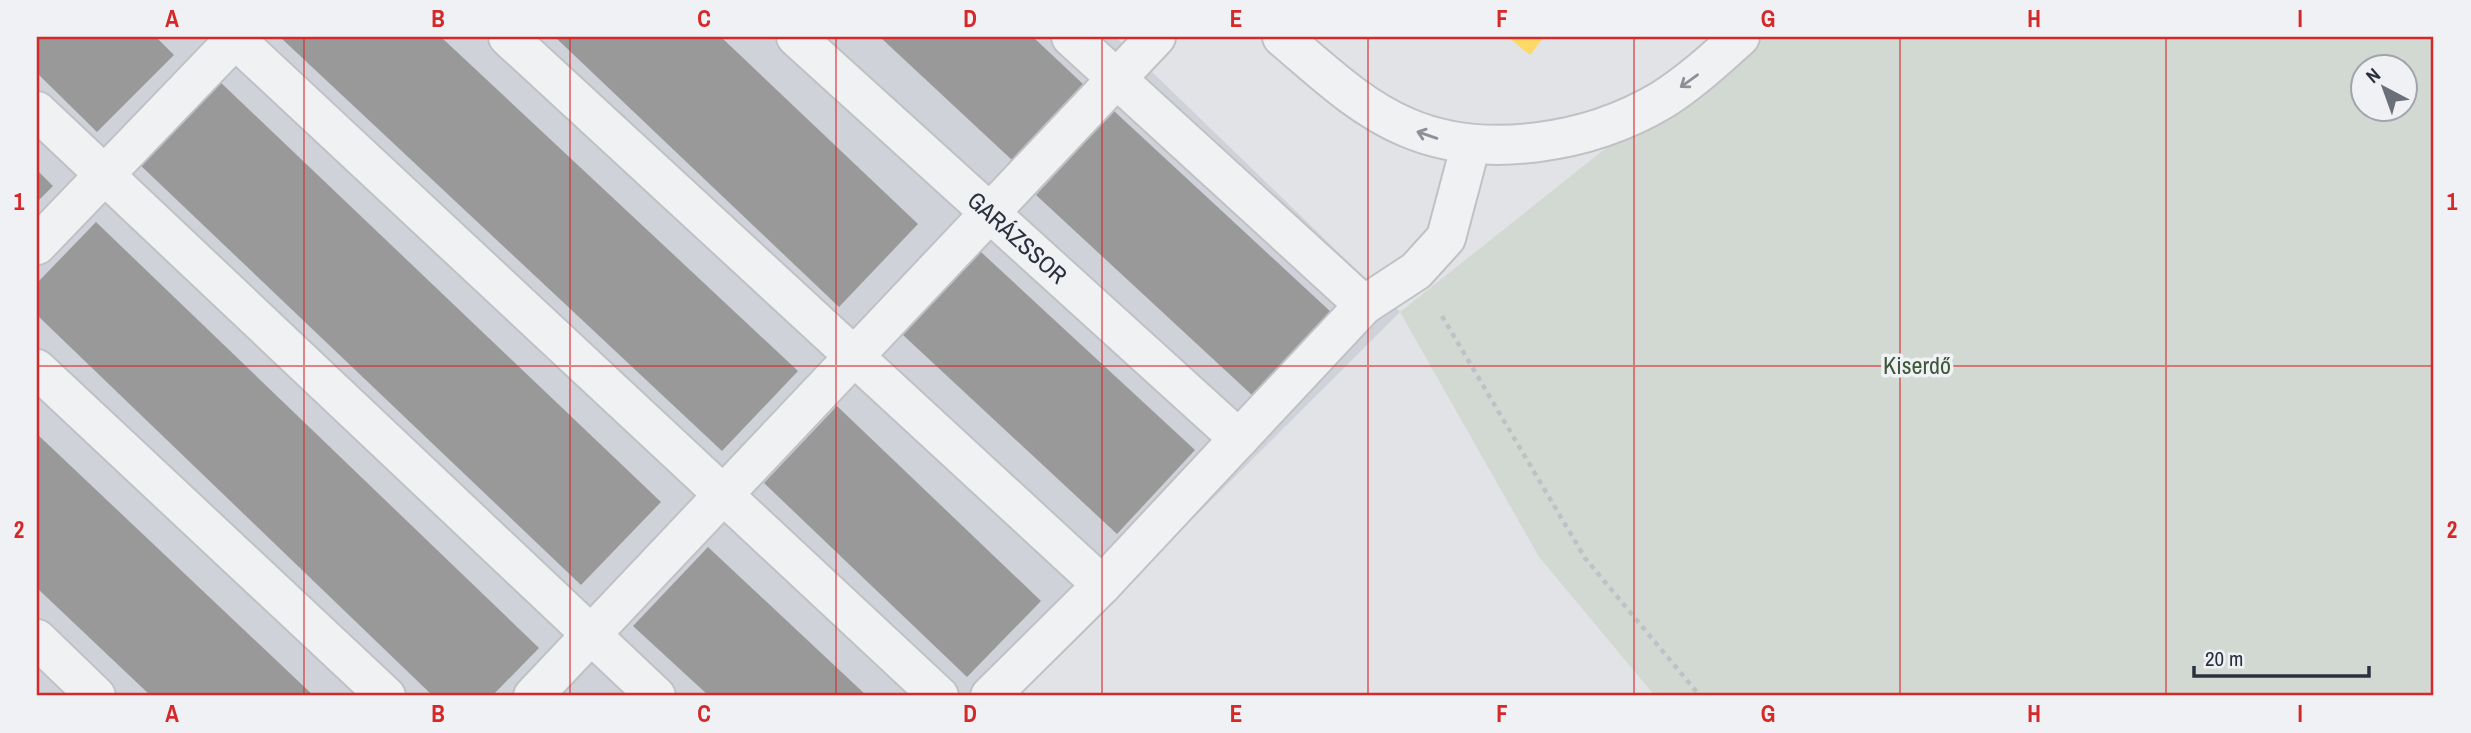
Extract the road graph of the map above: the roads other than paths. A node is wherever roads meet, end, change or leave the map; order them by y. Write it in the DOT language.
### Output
graph roads {
  1 [pos="508,37"];
  2 [pos="796,37"];
  3 [pos="1071,37"];
  4 [pos="1156,37"];
  5 [pos="1282,37"];
  6 [pos="1741,37"];
  7 [pos="235,38"];
  8 [pos="1117,80"];
  9 [pos="37,111"];
  10 [pos="1471,144"];
  11 [pos="104,175"];
  12 [pos="990,214"];
  13 [pos="37,245"];
  14 [pos="1364,305"];
  15 [pos="853,355"];
  16 [pos="37,369"];
  17 [pos="1239,439"];
  18 [pos="724,494"];
  19 [pos="1102,585"];
  20 [pos="592,635"];
  21 [pos="37,639"];
  22 [pos="96,696"];
  23 [pos="386,696"];
  24 [pos="533,696"];
  25 [pos="656,696"];
  26 [pos="939,696"];
  27 [pos="990,696"];
  1 -- 15 [label="street"];
  2 -- 12 [label="street, GARÁZSSOR"];
  3 -- 8 [label="street"];
  4 -- 8 [label="street"];
  10 -- 5 [label="street, one-way"];
  6 -- 10 [label="street, one-way"];
  7 -- 11 [label="street"];
  7 -- 18 [label="street"];
  8 -- 12 [label="street"];
  8 -- 14 [label="street"];
  9 -- 11 [label="street"];
  10 -- 14 [label="street"];
  11 -- 13 [label="street"];
  11 -- 20 [label="street"];
  12 -- 15 [label="street"];
  12 -- 17 [label="street, GARÁZSSOR"];
  14 -- 17 [label="street"];
  15 -- 18 [label="street"];
  15 -- 19 [label="street"];
  16 -- 23 [label="street"];
  17 -- 19 [label="street"];
  18 -- 20 [label="street"];
  18 -- 26 [label="street"];
  19 -- 27 [label="street"];
  20 -- 24 [label="street"];
  20 -- 25 [label="street"];
  21 -- 22 [label="street"];
}
